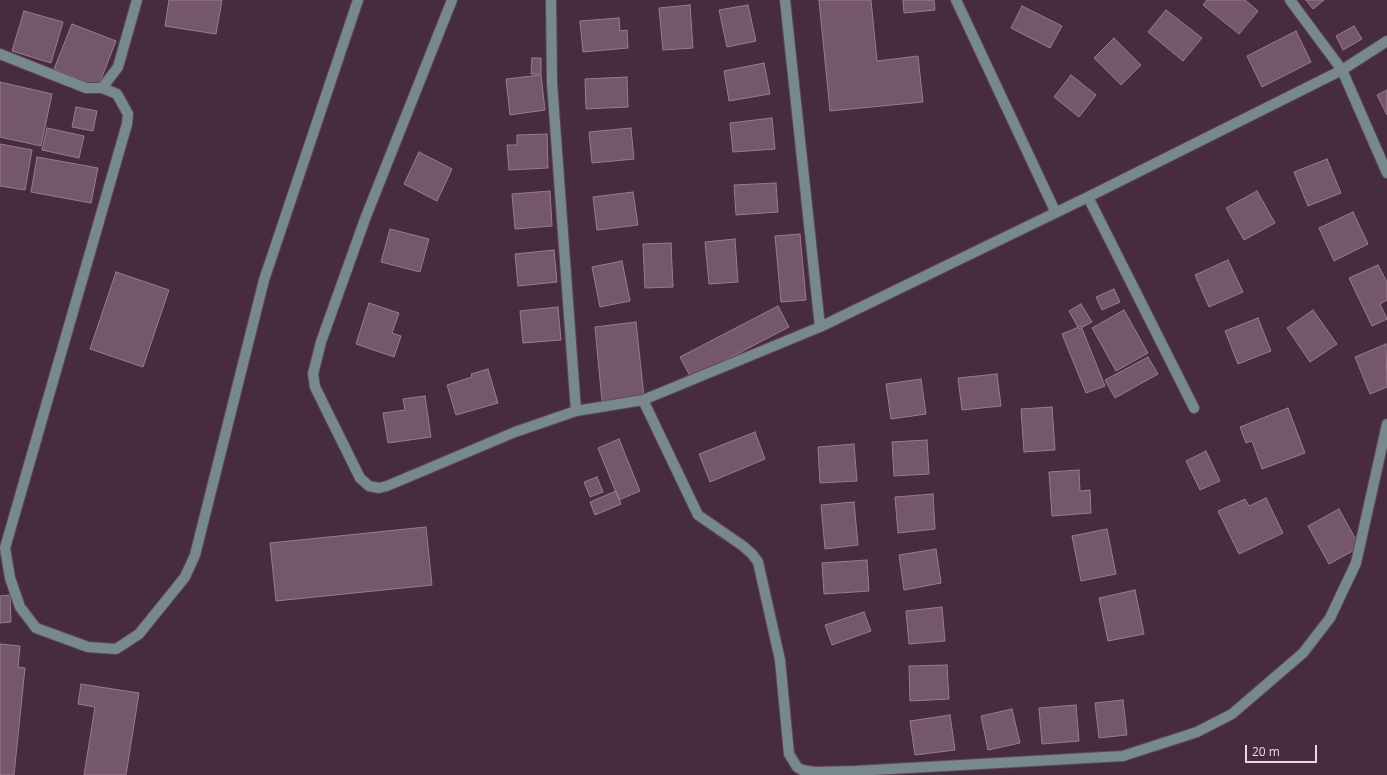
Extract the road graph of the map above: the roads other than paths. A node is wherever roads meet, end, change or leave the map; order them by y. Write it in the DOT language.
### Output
graph roads {
  1 [pos="136,0"];
  2 [pos="358,0"];
  3 [pos="452,0"];
  4 [pos="551,0"];
  5 [pos="785,0"];
  6 [pos="956,0"];
  7 [pos="1290,0"];
  8 [pos="1387,41"];
  9 [pos="0,54"];
  10 [pos="1342,70"];
  11 [pos="102,88"];
  12 [pos="1387,173"];
  13 [pos="1088,197"];
  14 [pos="1056,211"];
  15 [pos="820,327"];
  16 [pos="643,400"];
  17 [pos="1194,408"];
  18 [pos="576,411"];
  19 [pos="1387,424"];
  1 -- 11 [label="street"];
  2 -- 11 [label="street"];
  3 -- 18 [label="street"];
  4 -- 18 [label="street"];
  5 -- 15 [label="street"];
  6 -- 14 [label="street"];
  7 -- 10 [label="street"];
  8 -- 10 [label="street"];
  9 -- 11 [label="street"];
  10 -- 12 [label="street"];
  10 -- 13 [label="street"];
  13 -- 14 [label="street"];
  13 -- 17 [label="street"];
  14 -- 15 [label="street"];
  15 -- 16 [label="street"];
  16 -- 18 [label="street"];
  16 -- 19 [label="street"];
}
